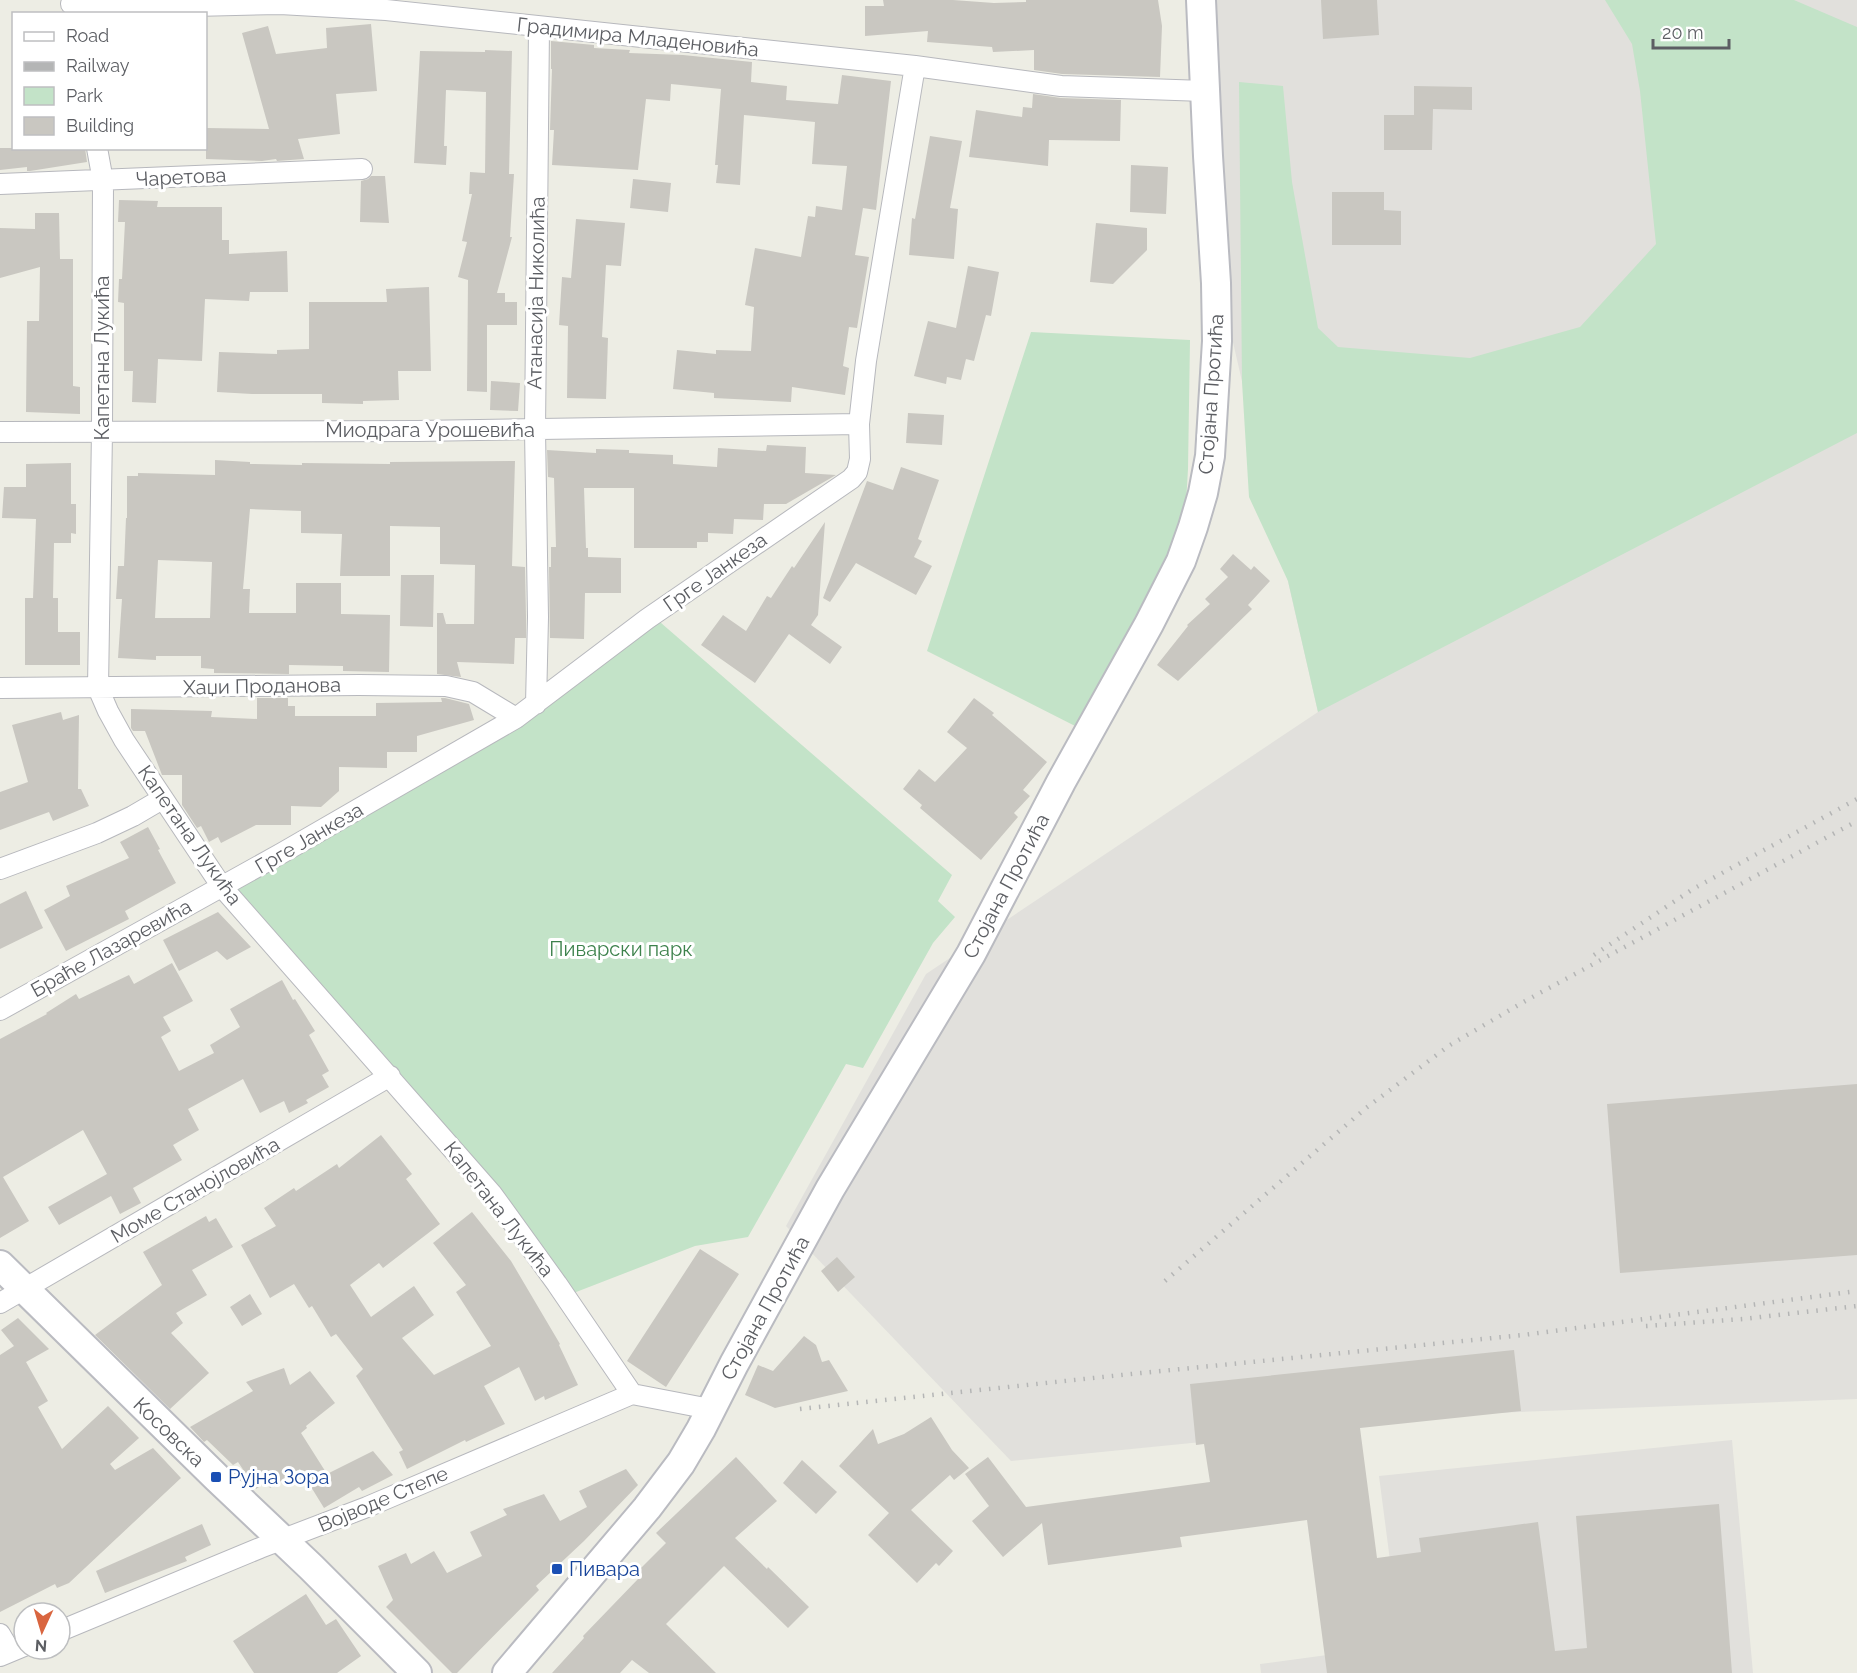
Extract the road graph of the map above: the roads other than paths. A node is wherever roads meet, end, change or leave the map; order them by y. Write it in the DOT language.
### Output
graph roads {
  1 [pos="1200,0"];
  2 [pos="280,2"];
  3 [pos="71,6"];
  4 [pos="539,27"];
  5 [pos="915,66"];
  6 [pos="1204,91"];
  7 [pos="97,150"];
  8 [pos="362,169"];
  9 [pos="103,181"];
  10 [pos="0,184"];
  11 [pos="859,424"];
  12 [pos="535,430"];
  13 [pos="102,431"];
  14 [pos="0,432"];
  15 [pos="0,688"];
  16 [pos="98,688"];
  17 [pos="536,704"];
  18 [pos="516,718"];
  19 [pos="162,799"];
  20 [pos="0,869"];
  21 [pos="222,887"];
  22 [pos="0,1010"];
  23 [pos="390,1076"];
  24 [pos="0,1265"];
  25 [pos="12,1296"];
  26 [pos="632,1394"];
  27 [pos="711,1409"];
  28 [pos="283,1540"];
  29 [pos="72,1626"];
  30 [pos="0,1634"];
  31 [pos="11,1651"];
  32 [pos="417,1673"];
  33 [pos="507,1673"];
  1 -- 6 [label="main road, Стојана Протића"];
  2 -- 3 [label="street, Градимира Младеновића"];
  2 -- 4 [label="street, Градимира Младеновића"];
  4 -- 5 [label="street, Градимира Младеновића"];
  4 -- 12 [label="street, Атанасија Николића"];
  5 -- 6 [label="street, Градимира Младеновића"];
  5 -- 11 [label="street, Грге Јанкеза"];
  6 -- 27 [label="main road, Стојана Протића"];
  7 -- 9 [label="street, Капетана Лукића"];
  8 -- 9 [label="street, Чаретова"];
  9 -- 10 [label="street, Чаретова"];
  9 -- 13 [label="street, Капетана Лукића"];
  11 -- 12 [label="street, Миодрага Урошевића"];
  11 -- 17 [label="street, Грге Јанкеза"];
  12 -- 13 [label="street, Миодрага Урошевића"];
  12 -- 17 [label="street, Атанасија Николића"];
  13 -- 14 [label="street, Миодрага Урошевића"];
  13 -- 16 [label="street, Капетана Лукића"];
  15 -- 16 [label="street, Хаџи Проданова"];
  16 -- 18 [label="street, Хаџи Проданова"];
  16 -- 19 [label="street, Капетана Лукића"];
  17 -- 18 [label="street, Грге Јанкеза"];
  18 -- 21 [label="street, Грге Јанкеза"];
  19 -- 20 [label="street"];
  19 -- 21 [label="street, Капетана Лукића"];
  21 -- 22 [label="street, Браће Лазаревића"];
  21 -- 23 [label="street, Капетана Лукића"];
  23 -- 25 [label="street, Моме Станојловића"];
  23 -- 26 [label="street, Капетана Лукића"];
  24 -- 25 [label="main road, Косовска"];
  25 -- 28 [label="main road, Косовска"];
  26 -- 27 [label="street"];
  26 -- 28 [label="street, Војводе Степе"];
  27 -- 33 [label="main road, Стојана Протића"];
  28 -- 29 [label="street, Војводе Степе"];
  28 -- 32 [label="main road, Косовска"];
  30 -- 31 [label="street"];
}
